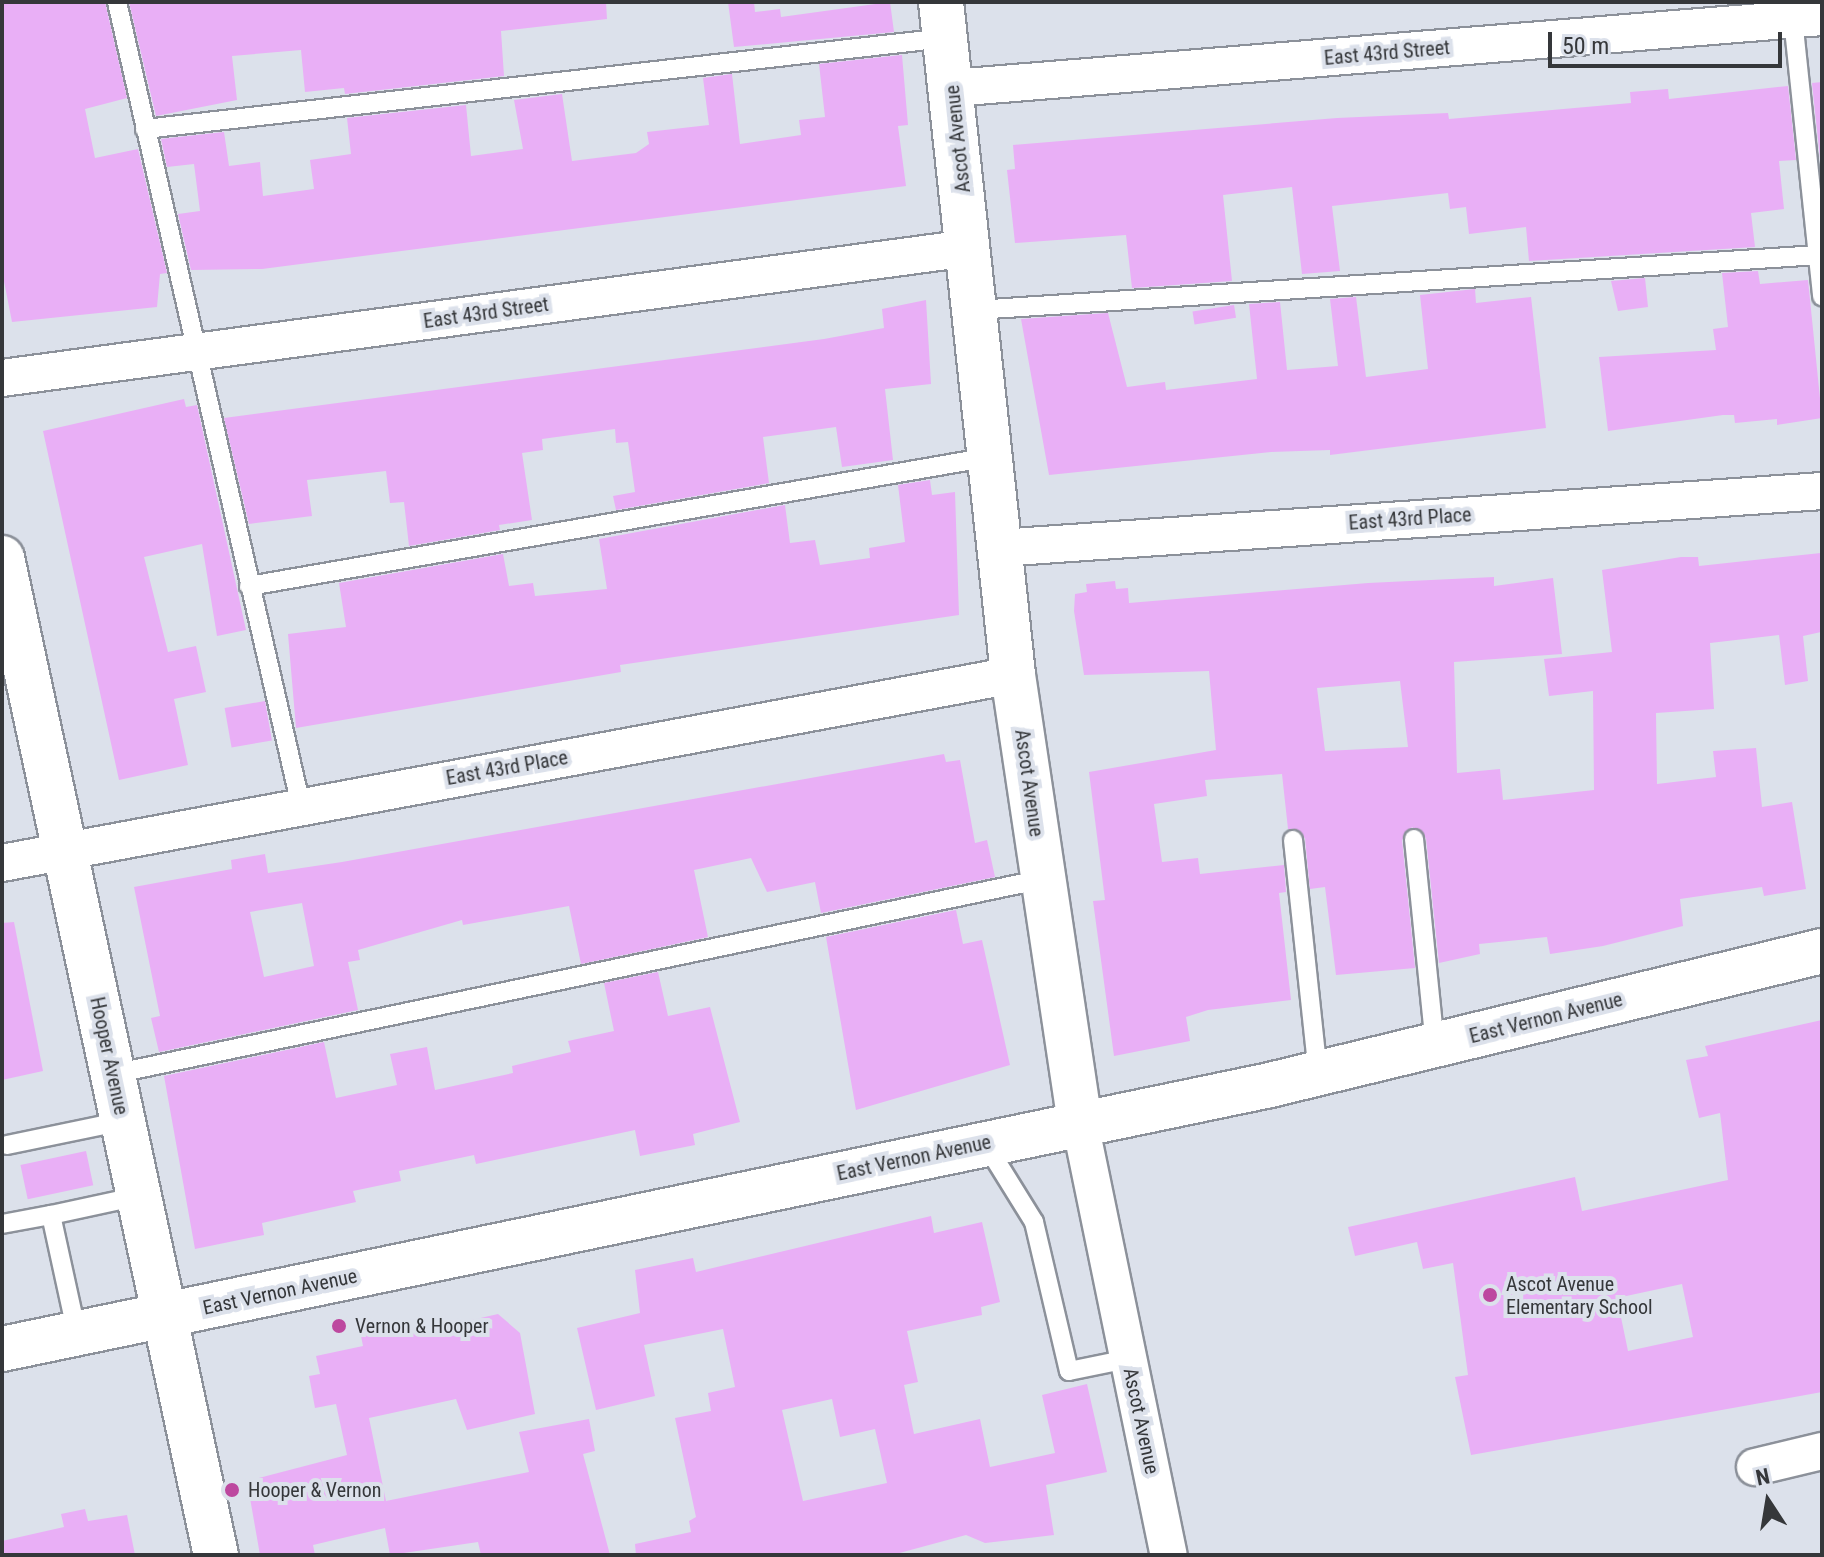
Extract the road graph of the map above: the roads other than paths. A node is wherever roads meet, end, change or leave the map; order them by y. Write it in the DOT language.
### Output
graph roads {
  1 [pos="117,2"];
  2 [pos="1734,13"];
  3 [pos="1808,18"];
  4 [pos="944,20"];
  5 [pos="953,88"];
  6 [pos="145,129"];
  7 [pos="969,248"];
  8 [pos="1818,255"];
  9 [pos="1822,296"];
  10 [pos="975,310"];
  11 [pos="194,352"];
  12 [pos="2,378"];
  13 [pos="990,457"];
  14 [pos="1822,491"];
  15 [pos="999,548"];
  16 [pos="2,558"];
  17 [pos="249,586"];
  18 [pos="1013,675"];
  19 [pos="301,806"];
  20 [pos="1414,839"];
  21 [pos="1293,840"];
  22 [pos="65,850"];
  23 [pos="2,863"];
  24 [pos="1043,879"];
  25 [pos="1822,951"];
  26 [pos="1435,1046"];
  27 [pos="113,1074"];
  28 [pos="1318,1074"];
  29 [pos="123,1121"];
  30 [pos="1080,1123"];
  31 [pos="985,1143"];
  32 [pos="7,1145"];
  33 [pos="139,1196"];
  34 [pos="51,1215"];
  35 [pos="2,1224"];
  36 [pos="165,1316"];
  37 [pos="77,1334"];
  38 [pos="2,1349"];
  39 [pos="1128,1359"];
  40 [pos="1822,1451"];
  41 [pos="1755,1467"];
  42 [pos="216,1555"];
  43 [pos="1169,1555"];
  1 -- 6 [label="lane"];
  2 -- 3 [label="street, East 43rd Street"];
  2 -- 5 [label="street, East 43rd Street"];
  3 -- 8 [label="lane"];
  4 -- 5 [label="street, Ascot Avenue"];
  4 -- 6 [label="lane"];
  5 -- 7 [label="street, Ascot Avenue"];
  6 -- 11 [label="lane"];
  7 -- 10 [label="street, Ascot Avenue"];
  7 -- 11 [label="street, East 43rd Street"];
  8 -- 9 [label="lane"];
  8 -- 10 [label="lane"];
  10 -- 13 [label="street, Ascot Avenue"];
  11 -- 12 [label="street, East 43rd Street"];
  11 -- 17 [label="lane"];
  13 -- 15 [label="street, Ascot Avenue"];
  13 -- 17 [label="lane"];
  14 -- 15 [label="street, East 43rd Place"];
  15 -- 18 [label="street, Ascot Avenue"];
  16 -- 22 [label="street, Hooper Avenue"];
  17 -- 19 [label="lane"];
  18 -- 19 [label="street, East 43rd Place"];
  18 -- 24 [label="street, Ascot Avenue"];
  19 -- 22 [label="street, East 43rd Place"];
  20 -- 26 [label="lane"];
  21 -- 28 [label="lane"];
  22 -- 23 [label="street, East 43rd Place"];
  22 -- 27 [label="street, Hooper Avenue"];
  24 -- 27 [label="lane"];
  24 -- 30 [label="street, Ascot Avenue"];
  25 -- 26 [label="street, East Vernon Avenue"];
  26 -- 28 [label="street, East Vernon Avenue"];
  27 -- 29 [label="street, Hooper Avenue"];
  28 -- 30 [label="street, East Vernon Avenue"];
  29 -- 32 [label="lane"];
  29 -- 33 [label="street, Hooper Avenue"];
  30 -- 31 [label="street, East Vernon Avenue"];
  30 -- 39 [label="street, Ascot Avenue"];
  31 -- 36 [label="street, East Vernon Avenue"];
  31 -- 39 [label="lane"];
  33 -- 34 [label="lane"];
  33 -- 36 [label="street, Hooper Avenue"];
  34 -- 35 [label="lane"];
  34 -- 37 [label="lane"];
  36 -- 37 [label="street, East Vernon Avenue"];
  36 -- 42 [label="street, Hooper Avenue"];
  37 -- 38 [label="street, East Vernon Avenue"];
  39 -- 43 [label="street, Ascot Avenue"];
  40 -- 41 [label="street"];
}
